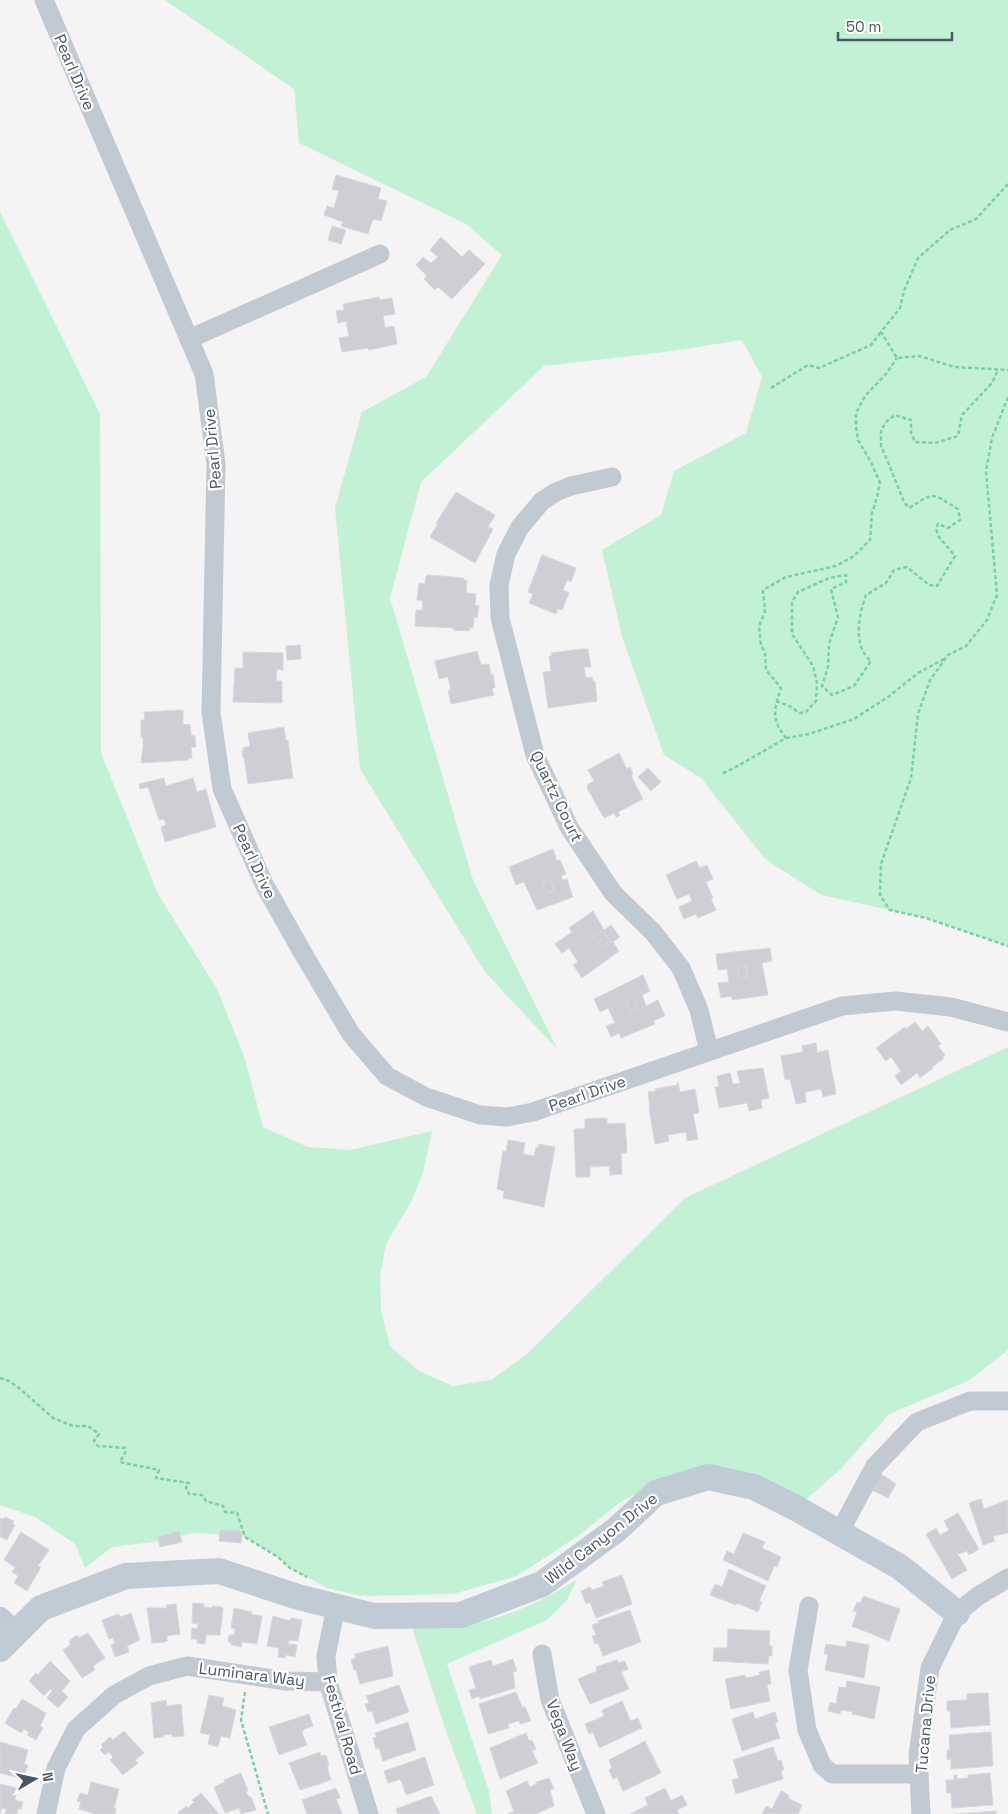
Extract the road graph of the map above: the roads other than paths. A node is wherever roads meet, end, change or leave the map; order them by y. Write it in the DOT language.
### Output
graph roads {
  1 [pos="44,0"];
  2 [pos="380,254"];
  3 [pos="189,339"];
  4 [pos="612,477"];
  5 [pos="1008,1022"];
  6 [pos="708,1051"];
  7 [pos="1008,1401"];
  8 [pos="839,1533"];
  9 [pos="1008,1578"];
  10 [pos="336,1606"];
  11 [pos="810,1606"];
  12 [pos="957,1613"];
  13 [pos="6,1632"];
  14 [pos="542,1654"];
  15 [pos="328,1682"];
  16 [pos="919,1774"];
  17 [pos="46,1814"];
  18 [pos="369,1814"];
  19 [pos="596,1814"];
  20 [pos="921,1814"];
  1 -- 3 [label="street, Pearl Drive"];
  2 -- 3 [label="street"];
  3 -- 6 [label="street, Pearl Drive"];
  4 -- 6 [label="street, Quartz Court"];
  5 -- 6 [label="street, Pearl Drive"];
  7 -- 8 [label="street"];
  8 -- 10 [label="street, Wild Canyon Drive"];
  8 -- 12 [label="street, Wild Canyon Drive"];
  9 -- 12 [label="street, Tucana Drive"];
  10 -- 13 [label="street, Wild Canyon Drive"];
  10 -- 15 [label="street, Festival Road"];
  11 -- 16 [label="street"];
  12 -- 16 [label="street, Tucana Drive"];
  14 -- 19 [label="street, Vega Way"];
  15 -- 17 [label="street, Luminara Way"];
  15 -- 18 [label="street, Festival Road"];
  16 -- 20 [label="street, Tucana Drive"];
}
